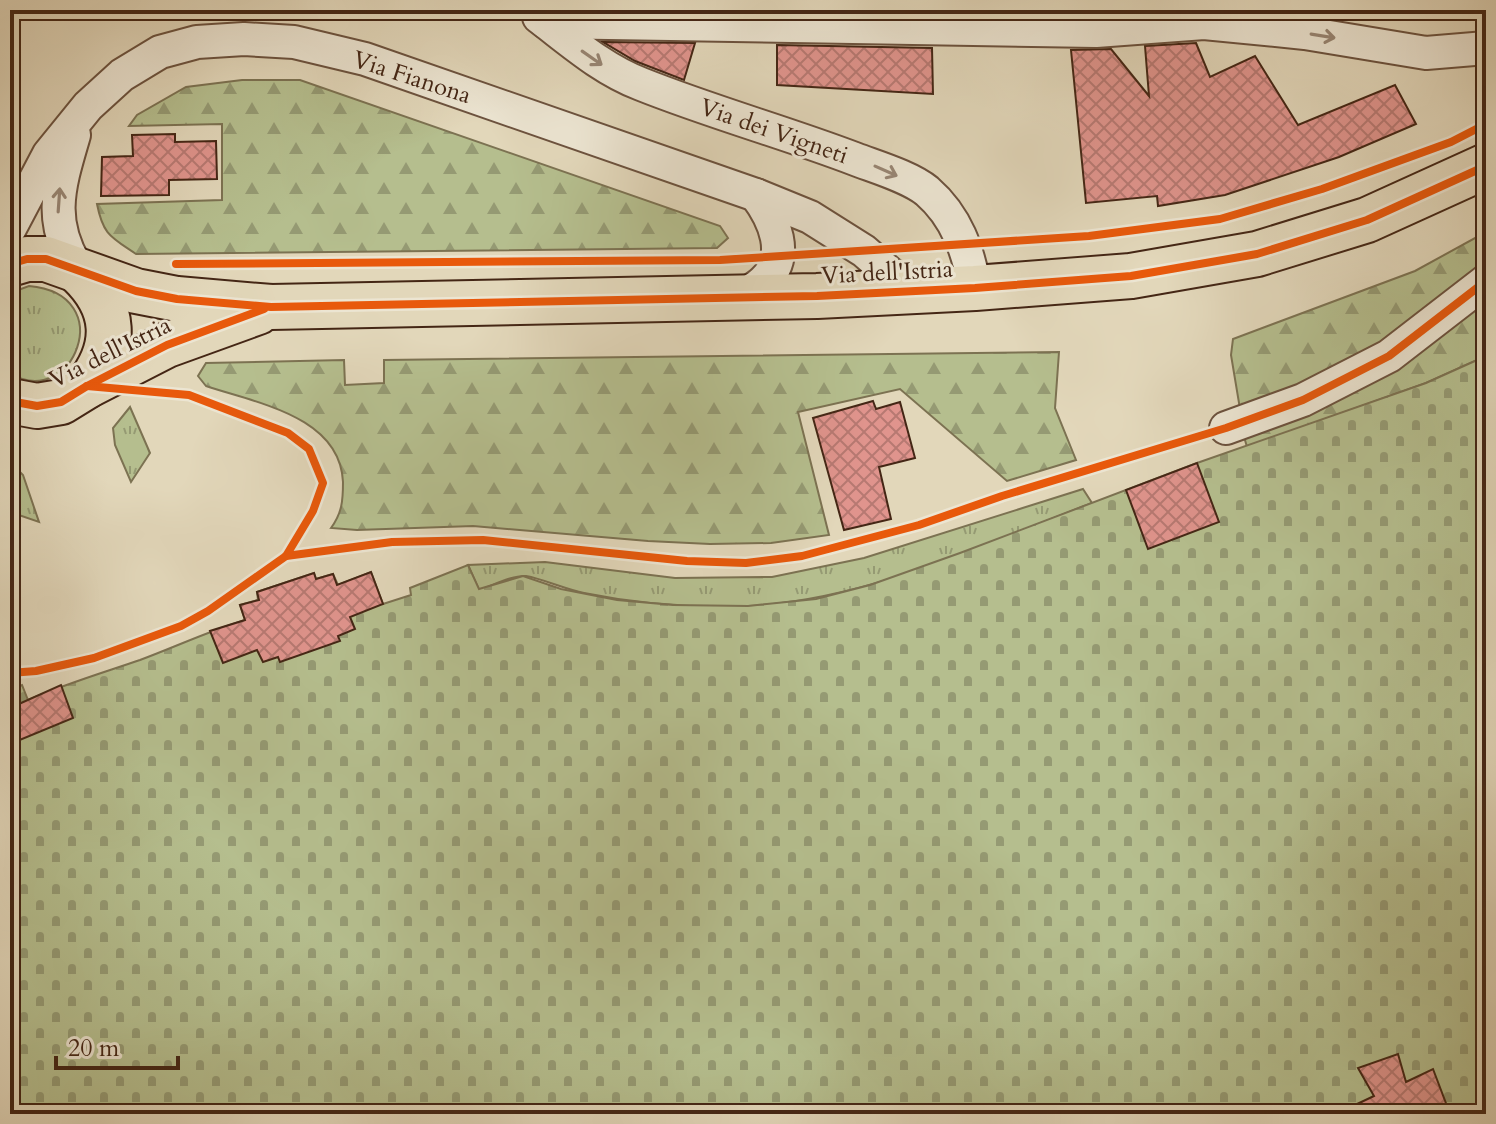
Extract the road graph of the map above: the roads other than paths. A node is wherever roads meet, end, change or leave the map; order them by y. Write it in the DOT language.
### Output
graph roads {
  1 [pos="538,16"];
  2 [pos="1486,48"];
  3 [pos="79,117"];
  4 [pos="1486,166"];
  5 [pos="756,195"];
  6 [pos="10,228"];
  7 [pos="10,264"];
  8 [pos="80,273"];
  9 [pos="1486,281"];
  10 [pos="975,288"];
  11 [pos="910,291"];
  12 [pos="743,296"];
  13 [pos="271,307"];
  14 [pos="87,386"];
  15 [pos="10,401"];
  16 [pos="1226,428"];
  1 -- 2 [label="street, one-way"];
  1 -- 10 [label="street, Via dei Vigneti, one-way"];
  3 -- 5 [label="street, Via Fianona"];
  3 -- 6 [label="street, Via Fianona"];
  8 -- 3 [label="street, Via Fianona, one-way"];
  4 -- 10 [label="main road, Via dell'Istria"];
  5 -- 11 [label="street, Via Fianona"];
  5 -- 12 [label="street"];
  7 -- 8 [label="main road, Via dell'Istria"];
  8 -- 13 [label="main road, Via dell'Istria"];
  8 -- 14 [label="main road, Via dell'Istria"];
  9 -- 16 [label="street"];
  10 -- 11 [label="main road, Via dell'Istria"];
  11 -- 12 [label="main road, Via dell'Istria"];
  12 -- 13 [label="main road, Via dell'Istria"];
  13 -- 14 [label="main road, Via dell'Istria"];
  14 -- 15 [label="main road, Via dell'Istria"];
}
